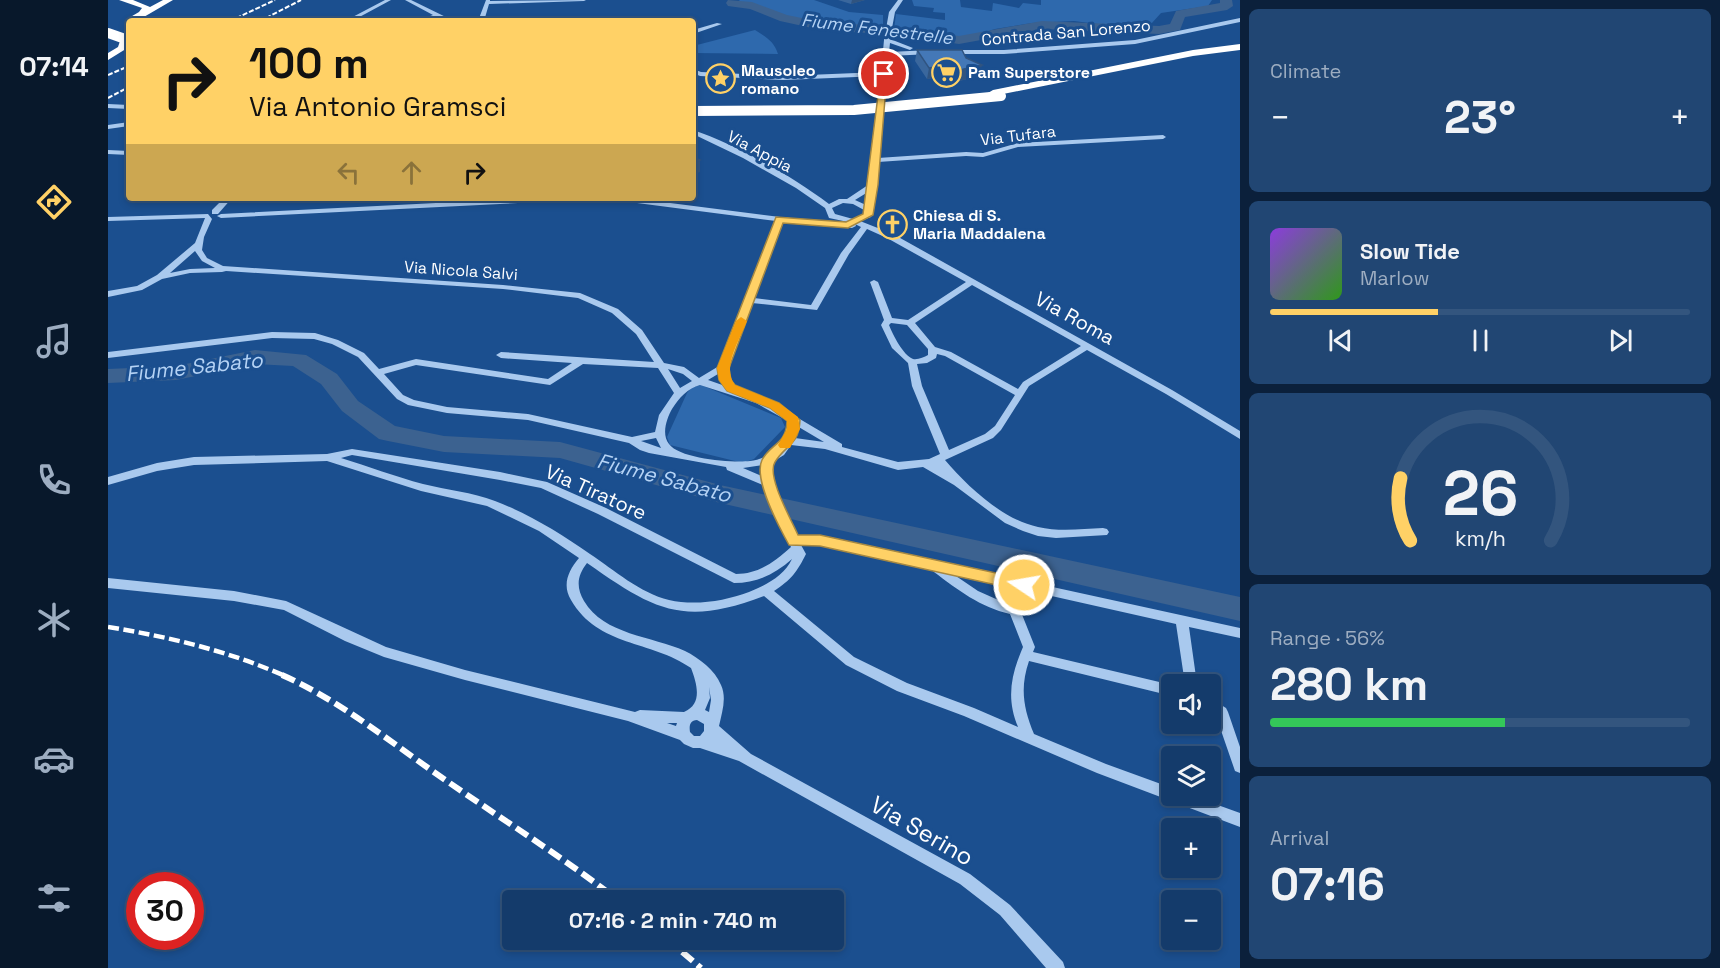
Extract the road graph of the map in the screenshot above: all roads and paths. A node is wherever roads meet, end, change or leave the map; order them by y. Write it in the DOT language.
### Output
graph roads {
  1 [pos="123,0"];
  2 [pos="169,0"];
  3 [pos="179,0"];
  4 [pos="388,0"];
  5 [pos="407,0"];
  6 [pos="583,0"];
  7 [pos="892,0"];
  8 [pos="901,0"];
  9 [pos="488,1"];
  10 [pos="896,8"];
  11 [pos="437,15"];
  12 [pos="140,18"];
  13 [pos="142,18"];
  14 [pos="142,18"];
  15 [pos="354,18"];
  16 [pos="428,18"];
  17 [pos="444,18"];
  18 [pos="482,18"];
  19 [pos="1240,20"];
  20 [pos="126,23"];
  21 [pos="719,24"];
  22 [pos="126,29"];
  23 [pos="696,31"];
  24 [pos="108,33"];
  25 [pos="888,37"];
  26 [pos="108,38"];
  27 [pos="126,42"];
  28 [pos="126,42"];
  29 [pos="126,43"];
  30 [pos="910,48"];
  31 [pos="1240,48"];
  32 [pos="886,50"];
  33 [pos="928,51"];
  34 [pos="126,55"];
  35 [pos="108,59"];
  36 [pos="696,72"];
  37 [pos="884,74"];
  38 [pos="110,106"];
  39 [pos="126,108"];
  40 [pos="696,109"];
  41 [pos="126,124"];
  42 [pos="108,127"];
  43 [pos="696,133"];
  44 [pos="1163,137"];
  45 [pos="108,152"];
  46 [pos="126,153"];
  47 [pos="876,160"];
  48 [pos="873,185"];
  49 [pos="814,195"];
  50 [pos="226,201"];
  51 [pos="510,201"];
  52 [pos="638,201"];
  53 [pos="845,201"];
  54 [pos="828,207"];
  55 [pos="218,214"];
  56 [pos="868,214"];
  57 [pos="832,216"];
  58 [pos="207,218"];
  59 [pos="108,219"];
  60 [pos="780,219"];
  61 [pos="810,223"];
  62 [pos="851,223"];
  63 [pos="864,228"];
  64 [pos="876,230"];
  65 [pos="890,236"];
  66 [pos="197,245"];
  67 [pos="211,264"];
  68 [pos="230,270"];
  69 [pos="197,272"];
  70 [pos="160,276"];
  71 [pos="972,281"];
  72 [pos="874,282"];
  73 [pos="108,294"];
  74 [pos="749,300"];
  75 [pos="888,320"];
  76 [pos="910,323"];
  77 [pos="1088,346"];
  78 [pos="932,349"];
  79 [pos="108,355"];
  80 [pos="501,355"];
  81 [pos="580,361"];
  82 [pos="912,362"];
  83 [pos="659,363"];
  84 [pos="723,368"];
  85 [pos="683,369"];
  86 [pos="379,372"];
  87 [pos="698,382"];
  88 [pos="739,392"];
  89 [pos="679,393"];
  90 [pos="1019,393"];
  91 [pos="793,420"];
  92 [pos="659,434"];
  93 [pos="1240,436"];
  94 [pos="632,440"];
  95 [pos="789,441"];
  96 [pos="851,454"];
  97 [pos="680,455"];
  98 [pos="942,456"];
  99 [pos="327,457"];
  100 [pos="769,460"];
  101 [pos="925,463"];
  102 [pos="731,466"];
  103 [pos="108,481"];
  104 [pos="958,482"];
  105 [pos="768,483"];
  106 [pos="1104,532"];
  107 [pos="795,544"];
  108 [pos="586,557"];
  109 [pos="933,565"];
  110 [pos="1002,580"];
  111 [pos="108,583"];
  112 [pos="766,591"];
  113 [pos="1014,610"];
  114 [pos="1182,620"];
  115 [pos="1240,633"];
  116 [pos="1026,655"];
  117 [pos="697,668"];
  118 [pos="1190,674"];
  119 [pos="1161,688"];
  120 [pos="1221,712"];
  121 [pos="628,715"];
  122 [pos="690,716"];
  123 [pos="712,727"];
  124 [pos="1029,737"];
  125 [pos="690,738"];
  126 [pos="746,758"];
  127 [pos="1240,767"];
  128 [pos="1161,791"];
  129 [pos="1202,806"];
  130 [pos="1240,820"];
  131 [pos="1056,968"];
  1 -- 12 [label="highway"];
  2 -- 13 [label="highway"];
  3 -- 14 [label="highway"];
  4 -- 15 [label="street"];
  5 -- 11 [label="street"];
  6 -- 9 [label="street"];
  7 -- 10 [label="street"];
  8 -- 10 [label="street"];
  9 -- 18 [label="street"];
  10 -- 25 [label="street"];
  11 -- 16 [label="street"];
  11 -- 17 [label="street"];
  19 -- 33 [label="street, Contrada San Lorenzo"];
  20 -- 24 [label="highway"];
  21 -- 23 [label="street"];
  22 -- 26 [label="highway"];
  24 -- 27 [label="highway, bridge"];
  25 -- 30 [label="street, Contrada San Lorenzo"];
  25 -- 32 [label="street"];
  26 -- 28 [label="highway"];
  29 -- 35 [label="highway"];
  30 -- 32 [label="street, Contrada San Lorenzo"];
  30 -- 33 [label="street, Contrada San Lorenzo"];
  31 -- 40 [label="highway, bridge"];
  32 -- 33 [label="street, Contrada San Lorenzo"];
  32 -- 37 [label="street"];
  34 -- 35 [label="highway"];
  36 -- 37 [label="street"];
  37 -- 47 [label="street"];
  38 -- 39 [label="street"];
  41 -- 42 [label="street"];
  43 -- 49 [label="street, Via Appia"];
  44 -- 47 [label="street, Via Tufara"];
  45 -- 46 [label="street"];
  47 -- 48 [label="street"];
  48 -- 53 [label="street"];
  48 -- 56 [label="street"];
  49 -- 53 [label="street, Via Appia"];
  49 -- 54 [label="street, Via Appia"];
  50 -- 55 [label="street"];
  51 -- 55 [label="street"];
  52 -- 60 [label="street"];
  53 -- 54 [label="street"];
  53 -- 56 [label="street, Via Appia"];
  54 -- 57 [label="street"];
  55 -- 58 [label="street"];
  56 -- 62 [label="street"];
  56 -- 65 [label="street, Via Roma"];
  57 -- 61 [label="street"];
  57 -- 62 [label="street"];
  58 -- 59 [label="street"];
  58 -- 66 [label="street"];
  60 -- 61 [label="street"];
  60 -- 74 [label="street"];
  61 -- 62 [label="street"];
  62 -- 63 [label="street, Via Roma"];
  62 -- 64 [label="street, Via Roma"];
  63 -- 64 [label="street, Via Roma"];
  63 -- 74 [label="street"];
  64 -- 65 [label="street, Via Roma"];
  65 -- 71 [label="street, Via Roma"];
  66 -- 67 [label="street"];
  66 -- 70 [label="street"];
  67 -- 68 [label="street"];
  67 -- 69 [label="street"];
  68 -- 69 [label="street"];
  68 -- 83 [label="street, Via Nicola Salvi"];
  69 -- 70 [label="street"];
  70 -- 73 [label="street"];
  71 -- 76 [label="street"];
  71 -- 77 [label="street, Via Roma"];
  72 -- 75 [label="street"];
  74 -- 84 [label="street"];
  75 -- 76 [label="street"];
  75 -- 82 [label="street"];
  76 -- 78 [label="street"];
  77 -- 90 [label="street"];
  77 -- 93 [label="street, Via Roma"];
  78 -- 82 [label="street"];
  78 -- 90 [label="street"];
  79 -- 86 [label="street"];
  80 -- 81 [label="street"];
  81 -- 83 [label="street"];
  81 -- 86 [label="street"];
  82 -- 98 [label="street"];
  83 -- 85 [label="street"];
  83 -- 89 [label="street, Via Nicola Salvi"];
  84 -- 85 [label="street"];
  84 -- 87 [label="street"];
  84 -- 88 [label="street"];
  85 -- 87 [label="street"];
  86 -- 94 [label="street"];
  87 -- 88 [label="street"];
  87 -- 89 [label="street"];
  88 -- 91 [label="street"];
  89 -- 92 [label="street"];
  90 -- 98 [label="street"];
  91 -- 95 [label="street"];
  91 -- 96 [label="street"];
  92 -- 94 [label="street"];
  92 -- 97 [label="street"];
  94 -- 97 [label="street"];
  95 -- 96 [label="street"];
  95 -- 100 [label="street"];
  96 -- 101 [label="street"];
  97 -- 102 [label="street"];
  98 -- 101 [label="street"];
  98 -- 104 [label="street"];
  99 -- 103 [label="street, Via Tiratore"];
  99 -- 107 [label="street, Via Tiratore"];
  99 -- 108 [label="street, Via Tiratore"];
  100 -- 102 [label="street"];
  100 -- 105 [label="street"];
  101 -- 104 [label="street"];
  102 -- 105 [label="street"];
  104 -- 106 [label="street"];
  105 -- 107 [label="street"];
  107 -- 109 [label="street"];
  107 -- 112 [label="street, Via Tiratore"];
  108 -- 112 [label="street, Via Tiratore"];
  108 -- 117 [label="street"];
  109 -- 110 [label="street"];
  109 -- 113 [label="street"];
  110 -- 113 [label="street"];
  110 -- 114 [label="street"];
  111 -- 121 [label="street"];
  112 -- 124 [label="street"];
  113 -- 116 [label="street"];
  114 -- 115 [label="street"];
  114 -- 118 [label="street"];
  116 -- 119 [label="street"];
  116 -- 124 [label="street"];
  117 -- 122 [label="street"];
  117 -- 123 [label="street"];
  120 -- 127 [label="street"];
  121 -- 122 [label="street"];
  121 -- 125 [label="street, Via Serino"];
  122 -- 123 [label="street"];
  122 -- 125 [label="street"];
  123 -- 125 [label="street"];
  123 -- 126 [label="street, Via Serino"];
  124 -- 128 [label="street"];
  125 -- 126 [label="street, Via Serino"];
  126 -- 131 [label="street, Via Serino"];
  129 -- 130 [label="street"];
}
